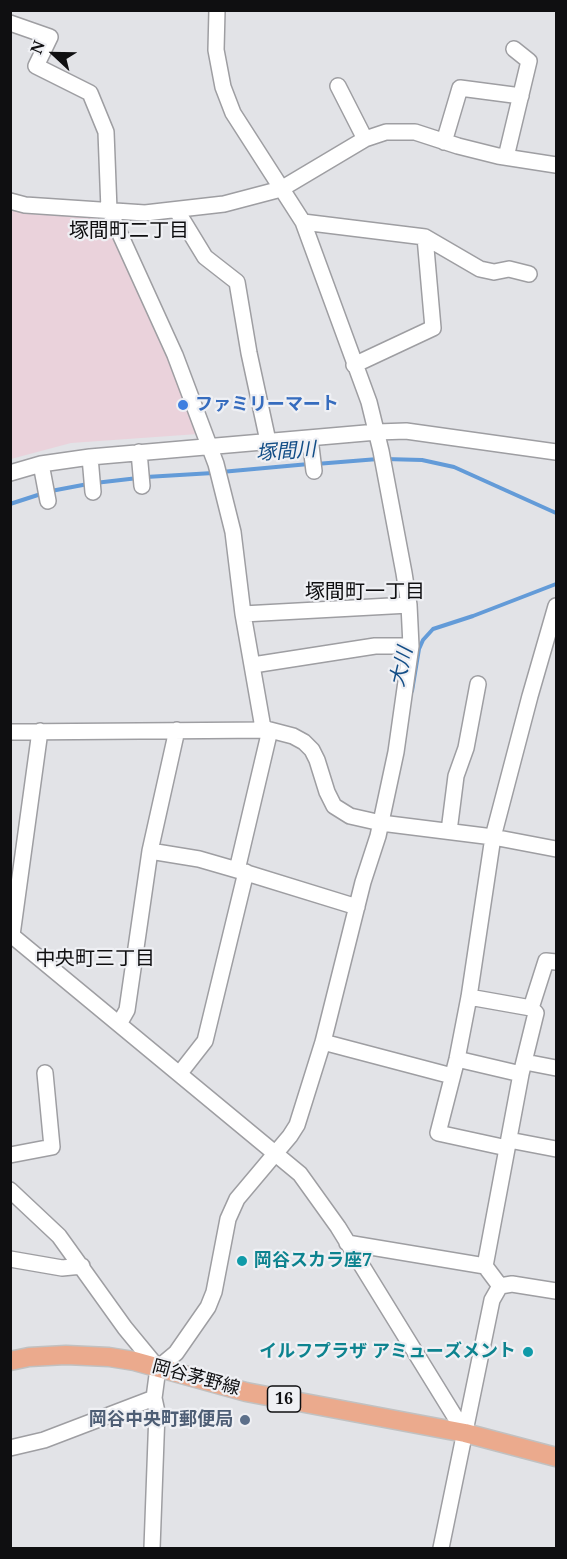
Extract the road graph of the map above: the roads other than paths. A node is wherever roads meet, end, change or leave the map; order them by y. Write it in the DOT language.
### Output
graph roads {
  1 [pos="217,10"];
  2 [pos="10,22"];
  3 [pos="514,50"];
  4 [pos="338,86"];
  5 [pos="521,96"];
  6 [pos="365,140"];
  7 [pos="444,141"];
  8 [pos="506,158"];
  9 [pos="556,165"];
  10 [pos="281,189"];
  11 [pos="10,201"];
  12 [pos="109,210"];
  13 [pos="177,211"];
  14 [pos="303,222"];
  15 [pos="425,237"];
  16 [pos="529,274"];
  17 [pos="354,365"];
  18 [pos="377,432"];
  19 [pos="310,438"];
  20 [pos="268,441"];
  21 [pos="209,445"];
  22 [pos="139,452"];
  23 [pos="556,452"];
  24 [pos="90,457"];
  25 [pos="41,464"];
  26 [pos="313,464"];
  27 [pos="10,473"];
  28 [pos="141,479"];
  29 [pos="93,492"];
  30 [pos="48,501"];
  31 [pos="409,605"];
  32 [pos="556,606"];
  33 [pos="243,614"];
  34 [pos="411,646"];
  35 [pos="253,665"];
  36 [pos="478,684"];
  37 [pos="267,729"];
  38 [pos="177,730"];
  39 [pos="40,731"];
  40 [pos="10,732"];
  41 [pos="381,823"];
  42 [pos="449,831"];
  43 [pos="494,837"];
  44 [pos="556,849"];
  45 [pos="150,851"];
  46 [pos="241,871"];
  47 [pos="357,907"];
  48 [pos="11,934"];
  49 [pos="556,962"];
  50 [pos="469,997"];
  51 [pos="531,1008"];
  52 [pos="119,1024"];
  53 [pos="323,1042"];
  54 [pos="457,1059"];
  55 [pos="523,1068"];
  56 [pos="556,1068"];
  57 [pos="45,1073"];
  58 [pos="180,1073"];
  59 [pos="452,1076"];
  60 [pos="508,1144"];
  61 [pos="556,1149"];
  62 [pos="276,1153"];
  63 [pos="10,1155"];
  64 [pos="10,1190"];
  65 [pos="347,1243"];
  66 [pos="10,1259"];
  67 [pos="82,1266"];
  68 [pos="484,1266"];
  69 [pos="500,1286"];
  70 [pos="556,1291"];
  71 [pos="10,1361"];
  72 [pos="158,1368"];
  73 [pos="154,1398"];
  74 [pos="465,1433"];
  75 [pos="10,1448"];
  76 [pos="556,1457"];
  77 [pos="152,1548"];
  78 [pos="441,1548"];
  1 -- 10 [label="street"];
  2 -- 12 [label="street"];
  3 -- 5 [label="street"];
  4 -- 6 [label="street"];
  5 -- 7 [label="street"];
  5 -- 8 [label="street"];
  6 -- 7 [label="street"];
  6 -- 10 [label="street"];
  7 -- 8 [label="street"];
  8 -- 9 [label="street"];
  10 -- 13 [label="street"];
  10 -- 14 [label="street"];
  11 -- 12 [label="street"];
  12 -- 13 [label="street"];
  12 -- 21 [label="street"];
  13 -- 20 [label="street"];
  14 -- 15 [label="street"];
  14 -- 17 [label="street"];
  15 -- 16 [label="street"];
  15 -- 17 [label="street"];
  17 -- 18 [label="street"];
  18 -- 19 [label="street"];
  18 -- 23 [label="street"];
  18 -- 31 [label="street"];
  19 -- 20 [label="street"];
  19 -- 26 [label="street"];
  20 -- 21 [label="street"];
  21 -- 22 [label="street"];
  21 -- 33 [label="street"];
  22 -- 24 [label="street"];
  22 -- 28 [label="street"];
  24 -- 25 [label="street"];
  24 -- 29 [label="street"];
  25 -- 27 [label="street"];
  25 -- 30 [label="street"];
  31 -- 33 [label="street"];
  31 -- 34 [label="street"];
  32 -- 43 [label="street"];
  33 -- 35 [label="street"];
  34 -- 35 [label="street"];
  34 -- 41 [label="street"];
  35 -- 37 [label="street"];
  36 -- 42 [label="street"];
  37 -- 38 [label="street"];
  37 -- 41 [label="street"];
  37 -- 46 [label="street"];
  38 -- 39 [label="street"];
  38 -- 45 [label="street"];
  39 -- 40 [label="street"];
  39 -- 48 [label="street"];
  41 -- 42 [label="street"];
  41 -- 47 [label="street"];
  42 -- 43 [label="street"];
  43 -- 44 [label="street"];
  43 -- 50 [label="street"];
  45 -- 46 [label="street"];
  45 -- 52 [label="street"];
  46 -- 47 [label="street"];
  46 -- 58 [label="street"];
  47 -- 53 [label="street"];
  48 -- 52 [label="street"];
  49 -- 51 [label="street"];
  50 -- 51 [label="street"];
  50 -- 54 [label="street"];
  51 -- 55 [label="street"];
  52 -- 58 [label="street"];
  53 -- 59 [label="street"];
  53 -- 62 [label="street"];
  54 -- 55 [label="street"];
  54 -- 59 [label="street"];
  55 -- 56 [label="street"];
  55 -- 60 [label="street"];
  57 -- 63 [label="street"];
  58 -- 62 [label="street"];
  59 -- 60 [label="street"];
  60 -- 61 [label="street"];
  60 -- 68 [label="street"];
  62 -- 65 [label="street"];
  62 -- 72 [label="street"];
  64 -- 67 [label="street"];
  65 -- 68 [label="street"];
  65 -- 74 [label="street"];
  66 -- 67 [label="street"];
  67 -- 72 [label="street"];
  68 -- 69 [label="street"];
  69 -- 70 [label="street"];
  69 -- 74 [label="street"];
  71 -- 72 [label="main road, 岡谷茅野線 / 16"];
  72 -- 73 [label="street"];
  72 -- 74 [label="main road, 岡谷茅野線 / 16"];
  73 -- 75 [label="street"];
  73 -- 77 [label="street"];
  74 -- 76 [label="main road, 岡谷茅野線 / 16"];
  74 -- 78 [label="street"];
}
